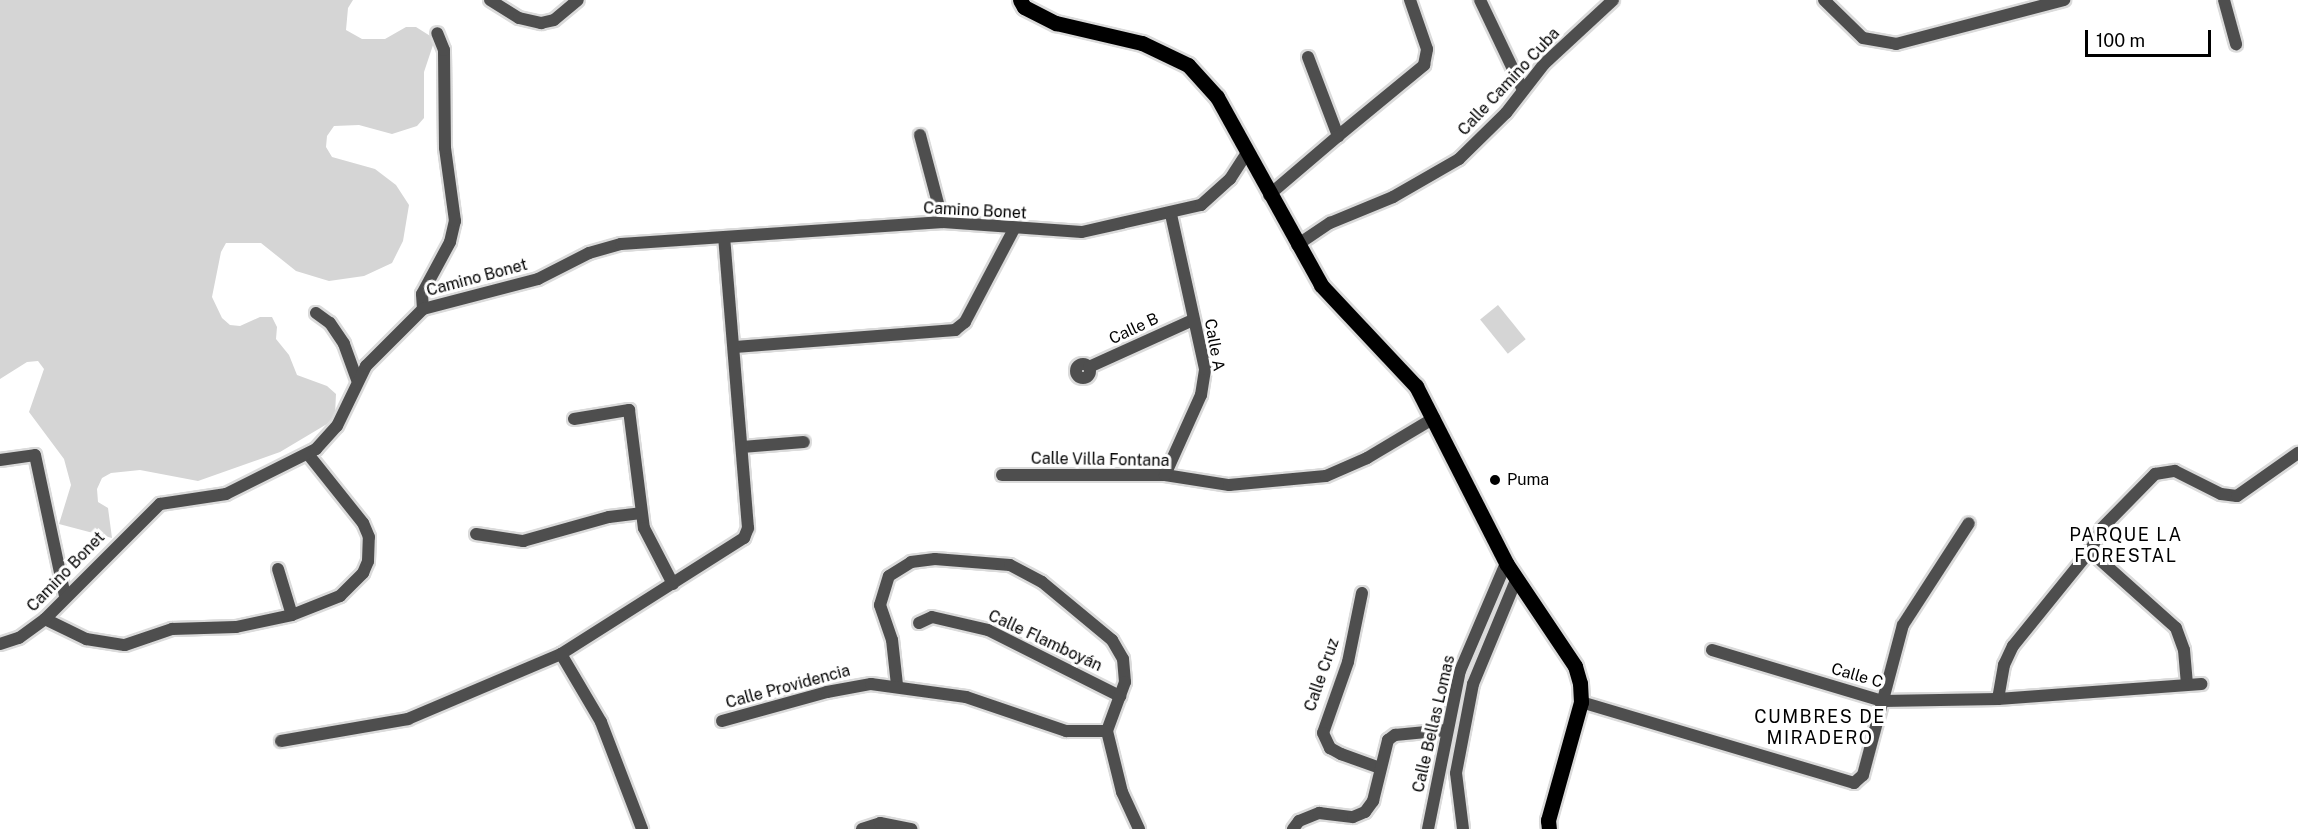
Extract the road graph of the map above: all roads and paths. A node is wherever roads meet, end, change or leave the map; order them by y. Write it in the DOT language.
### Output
graph roads {
  1 [pos="490,0"];
  2 [pos="578,0"];
  3 [pos="1020,0"];
  4 [pos="1410,0"];
  5 [pos="1480,0"];
  6 [pos="1613,0"];
  7 [pos="1824,0"];
  8 [pos="2064,0"];
  9 [pos="2224,0"];
  10 [pos="437,33"];
  11 [pos="2236,44"];
  12 [pos="1308,57"];
  13 [pos="1522,88"];
  14 [pos="920,135"];
  15 [pos="1338,136"];
  16 [pos="1246,154"];
  17 [pos="1269,195"];
  18 [pos="1172,214"];
  19 [pos="943,222"];
  20 [pos="1014,229"];
  21 [pos="724,238"];
  22 [pos="1297,245"];
  23 [pos="423,309"];
  24 [pos="316,313"];
  25 [pos="1193,320"];
  26 [pos="735,347"];
  27 [pos="1089,367"];
  28 [pos="357,380"];
  29 [pos="1434,418"];
  30 [pos="574,419"];
  31 [pos="804,442"];
  32 [pos="742,447"];
  33 [pos="2298,453"];
  34 [pos="308,454"];
  35 [pos="0,460"];
  36 [pos="1002,475"];
  37 [pos="1165,475"];
  38 [pos="641,513"];
  39 [pos="1970,524"];
  40 [pos="476,534"];
  41 [pos="2090,551"];
  42 [pos="1506,563"];
  43 [pos="278,569"];
  44 [pos="1516,580"];
  45 [pos="673,585"];
  46 [pos="1362,593"];
  47 [pos="65,596"];
  48 [pos="292,615"];
  49 [pos="45,619"];
  50 [pos="919,623"];
  51 [pos="0,644"];
  52 [pos="1712,650"];
  53 [pos="561,654"];
  54 [pos="2187,684"];
  55 [pos="2201,684"];
  56 [pos="897,685"];
  57 [pos="1120,696"];
  58 [pos="1998,699"];
  59 [pos="1882,701"];
  60 [pos="1581,702"];
  61 [pos="722,721"];
  62 [pos="1447,730"];
  63 [pos="1107,731"];
  64 [pos="280,741"];
  65 [pos="1380,768"];
  66 [pos="642,829"];
  67 [pos="862,829"];
  68 [pos="911,829"];
  69 [pos="1139,829"];
  70 [pos="1293,829"];
  71 [pos="1428,829"];
  72 [pos="1463,829"];
  73 [pos="1549,829"];
  1 -- 2 [label="street"];
  3 -- 16 [label="main road"];
  4 -- 15 [label="street"];
  5 -- 13 [label="street"];
  6 -- 13 [label="street, Calle Camino Cuba"];
  7 -- 8 [label="street"];
  9 -- 11 [label="street"];
  10 -- 23 [label="street"];
  12 -- 15 [label="street"];
  13 -- 22 [label="street, Calle Camino Cuba"];
  14 -- 19 [label="street"];
  15 -- 17 [label="street"];
  16 -- 17 [label="main road"];
  16 -- 18 [label="street, Camino Bonet"];
  17 -- 22 [label="main road"];
  18 -- 20 [label="street, Camino Bonet"];
  18 -- 25 [label="street, Calle A"];
  19 -- 20 [label="street, Camino Bonet"];
  19 -- 21 [label="street, Camino Bonet"];
  20 -- 26 [label="street"];
  21 -- 23 [label="street, Camino Bonet"];
  21 -- 26 [label="street"];
  22 -- 29 [label="main road"];
  23 -- 28 [label="street, Camino Bonet"];
  24 -- 28 [label="street"];
  25 -- 27 [label="street, Calle B"];
  25 -- 37 [label="street, Calle A"];
  26 -- 32 [label="street"];
  28 -- 34 [label="street, Camino Bonet"];
  29 -- 37 [label="street, Calle Villa Fontana"];
  29 -- 42 [label="main road"];
  30 -- 38 [label="street"];
  31 -- 32 [label="street"];
  32 -- 45 [label="street"];
  33 -- 41 [label="street"];
  34 -- 47 [label="street, Camino Bonet"];
  34 -- 48 [label="street"];
  35 -- 47 [label="street"];
  36 -- 37 [label="street, Calle Villa Fontana"];
  38 -- 40 [label="street"];
  38 -- 45 [label="street"];
  39 -- 59 [label="street"];
  41 -- 54 [label="street"];
  41 -- 58 [label="street"];
  42 -- 44 [label="main road"];
  42 -- 62 [label="street, Calle Bellas Lomas"];
  43 -- 48 [label="street"];
  44 -- 60 [label="main road"];
  44 -- 72 [label="street"];
  45 -- 53 [label="street"];
  46 -- 65 [label="street, Calle Cruz"];
  47 -- 49 [label="street, Camino Bonet"];
  48 -- 49 [label="street"];
  49 -- 51 [label="street, Camino Bonet"];
  50 -- 57 [label="street, Calle Flamboyán"];
  52 -- 59 [label="street, Calle C"];
  53 -- 64 [label="street"];
  53 -- 66 [label="street"];
  54 -- 55 [label="street, Calle C"];
  54 -- 58 [label="street, Calle C"];
  56 -- 57 [label="street"];
  56 -- 61 [label="street, Calle Providencia"];
  56 -- 63 [label="street, Calle Providencia"];
  57 -- 63 [label="street"];
  58 -- 59 [label="street, Calle C"];
  59 -- 60 [label="street"];
  60 -- 73 [label="main road"];
  62 -- 65 [label="street"];
  62 -- 71 [label="street, Calle Bellas Lomas"];
  63 -- 69 [label="street"];
  65 -- 70 [label="street"];
  67 -- 68 [label="street"];
}
